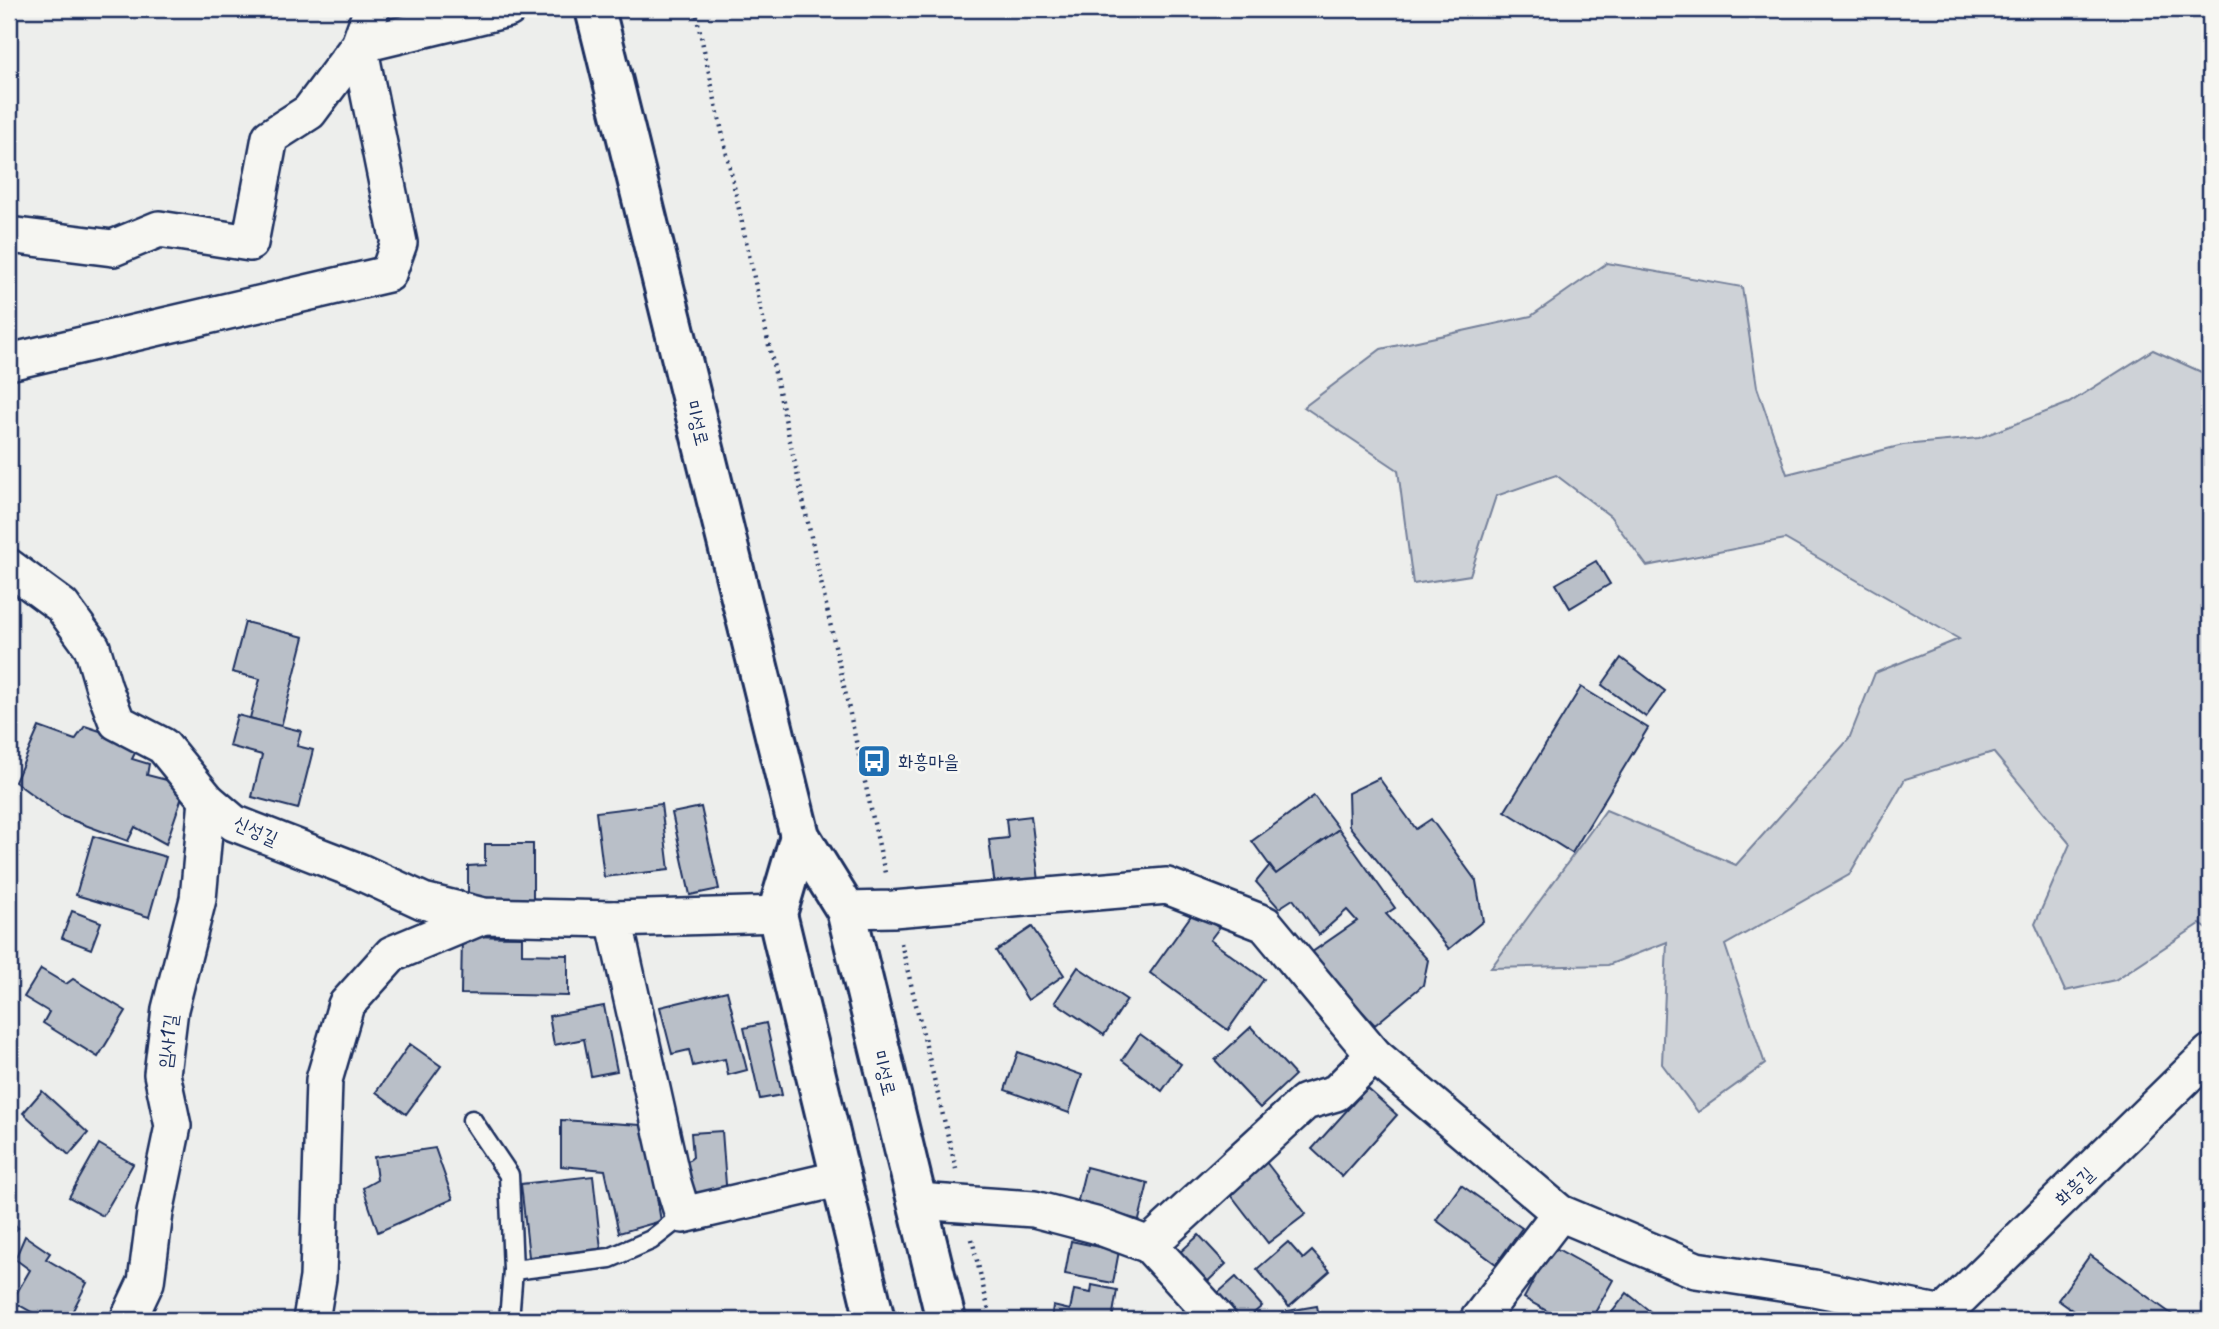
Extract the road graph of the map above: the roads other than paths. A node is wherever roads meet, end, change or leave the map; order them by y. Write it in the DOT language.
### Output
graph roads {
  1 [pos="372,9"];
  2 [pos="508,9"];
  3 [pos="595,9"];
  4 [pos="359,45"];
  5 [pos="9,235"];
  6 [pos="9,362"];
  7 [pos="9,567"];
  8 [pos="207,800"];
  9 [pos="800,836"];
  10 [pos="846,910"];
  11 [pos="777,914"];
  12 [pos="483,916"];
  13 [pos="614,919"];
  14 [pos="2210,1054"];
  15 [pos="1374,1055"];
  16 [pos="472,1119"];
  17 [pos="842,1178"];
  18 [pos="916,1201"];
  19 [pos="1560,1213"];
  20 [pos="683,1214"];
  21 [pos="1149,1245"];
  22 [pos="513,1270"];
  23 [pos="1943,1317"];
  24 [pos="128,1320"];
  25 [pos="311,1320"];
  26 [pos="509,1320"];
  27 [pos="874,1320"];
  28 [pos="946,1320"];
  29 [pos="1218,1320"];
  30 [pos="1478,1320"];
  1 -- 4 [label="street"];
  2 -- 4 [label="street"];
  3 -- 9 [label="street, 미성로"];
  4 -- 5 [label="street"];
  4 -- 6 [label="street"];
  7 -- 8 [label="street, 신성길"];
  8 -- 12 [label="street, 신성길"];
  8 -- 24 [label="street, 임사1길"];
  9 -- 10 [label="street, 미성로"];
  9 -- 11 [label="street"];
  10 -- 15 [label="street"];
  10 -- 18 [label="street, 미성로"];
  11 -- 13 [label="street, 신성길"];
  11 -- 17 [label="street"];
  12 -- 13 [label="street, 신성길"];
  12 -- 25 [label="street"];
  13 -- 20 [label="street"];
  14 -- 23 [label="street, 화흥길"];
  15 -- 19 [label="street"];
  15 -- 21 [label="street"];
  16 -- 22 [label="lane"];
  17 -- 20 [label="street"];
  17 -- 27 [label="street"];
  18 -- 21 [label="street"];
  18 -- 28 [label="street, 미성로"];
  19 -- 23 [label="street"];
  19 -- 30 [label="street"];
  20 -- 22 [label="lane"];
  21 -- 29 [label="street"];
  22 -- 26 [label="lane"];
}
